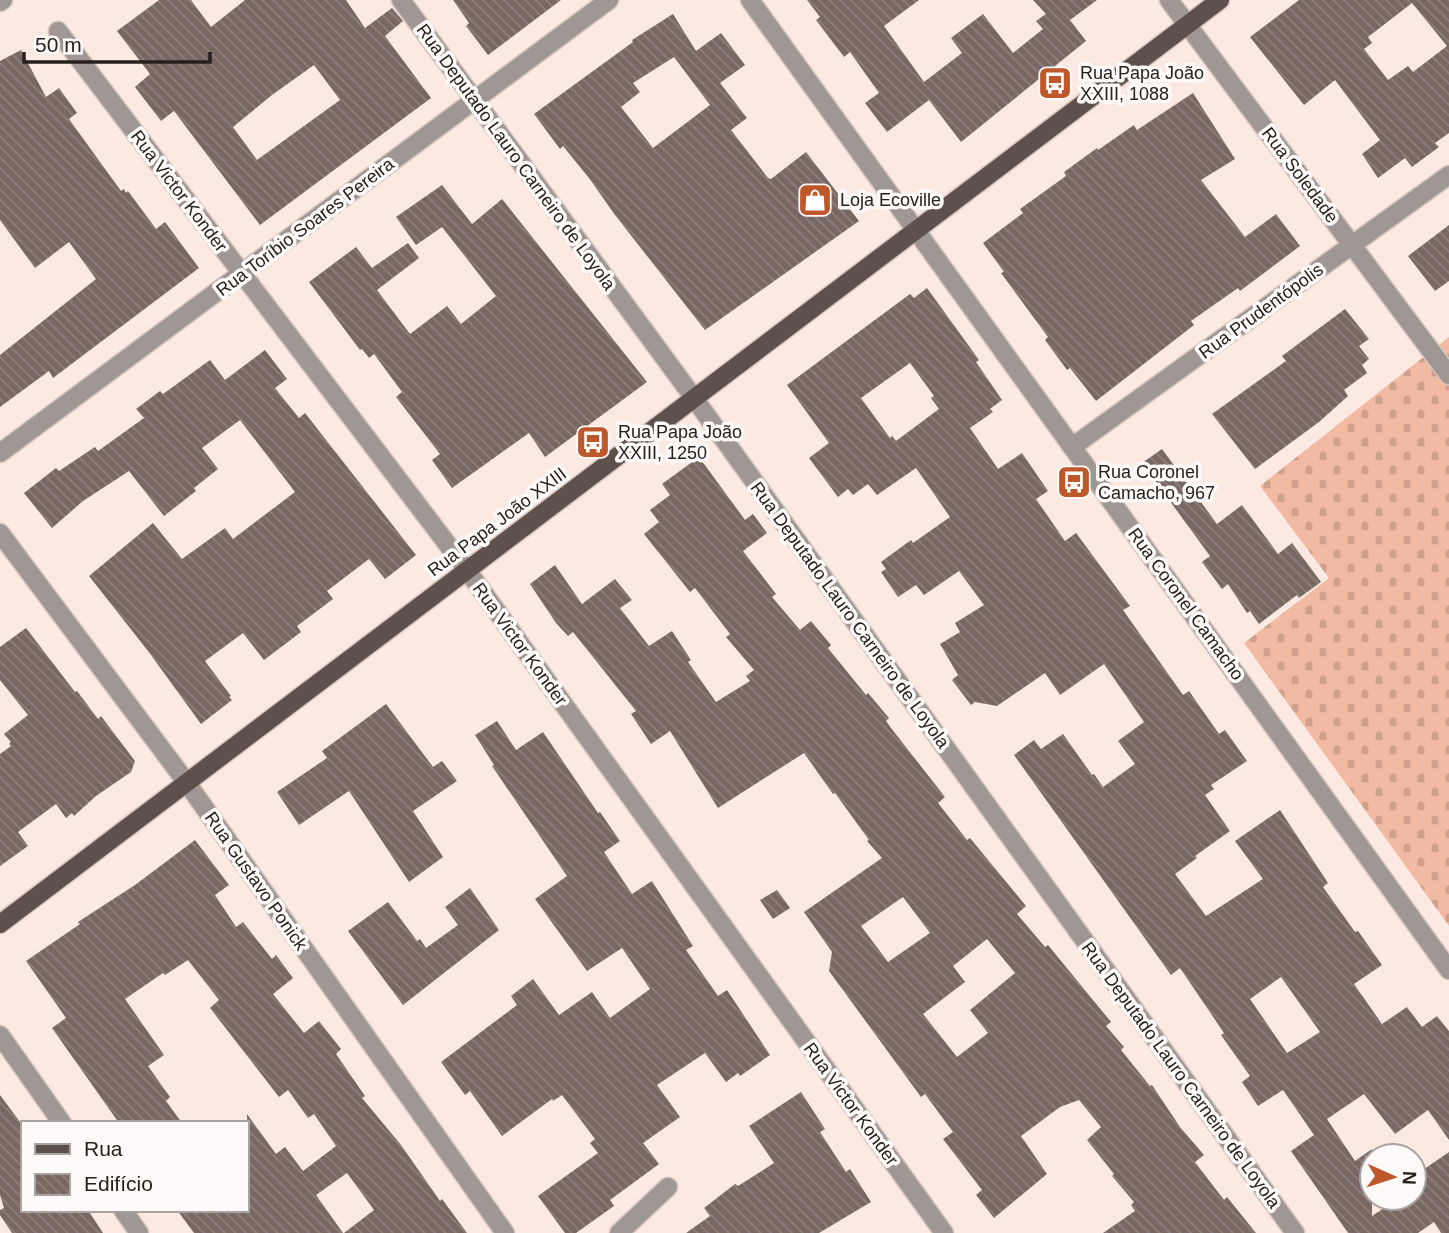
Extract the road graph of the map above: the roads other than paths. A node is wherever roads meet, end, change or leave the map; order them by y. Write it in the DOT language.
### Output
graph roads {
  1 [pos="401,0"];
  2 [pos="609,0"];
  3 [pos="750,0"];
  4 [pos="1169,0"];
  5 [pos="1220,0"];
  6 [pos="1187,24"];
  7 [pos="58,31"];
  8 [pos="475,100"];
  9 [pos="1449,175"];
  10 [pos="916,230"];
  11 [pos="1353,245"];
  12 [pos="242,273"];
  13 [pos="1449,375"];
  14 [pos="694,398"];
  15 [pos="1072,447"];
  16 [pos="0,453"];
  17 [pos="0,533"];
  18 [pos="467,570"];
  19 [pos="187,783"];
  20 [pos="0,924"];
  21 [pos="1449,970"];
  22 [pos="0,1035"];
  23 [pos="61,1121"];
  24 [pos="668,1187"];
  25 [pos="124,1212"];
  26 [pos="139,1233"];
  27 [pos="505,1233"];
  28 [pos="619,1233"];
  29 [pos="944,1233"];
  30 [pos="1295,1233"];
  1 -- 8 [label="street, Rua Deputado Lauro Carneiro de Loyola"];
  2 -- 8 [label="street, Rua Toríbio Soares Pereira"];
  3 -- 10 [label="street, Rua Coronel Camacho"];
  4 -- 6 [label="street, Rua Soledade"];
  5 -- 6 [label="main road, Rua Papa João XXIII"];
  6 -- 10 [label="main road, Rua Papa João XXIII"];
  6 -- 11 [label="street, Rua Soledade"];
  7 -- 12 [label="street, Rua Victor Konder"];
  8 -- 12 [label="street, Rua Toríbio Soares Pereira"];
  8 -- 14 [label="street, Rua Deputado Lauro Carneiro de Loyola"];
  9 -- 11 [label="street, Rua Prudentópolis"];
  10 -- 14 [label="main road, Rua Papa João XXIII"];
  10 -- 15 [label="street, Rua Coronel Camacho"];
  11 -- 13 [label="street, Rua Soledade"];
  11 -- 15 [label="street, Rua Prudentópolis"];
  12 -- 16 [label="street, Rua Toríbio Soares Pereira"];
  12 -- 18 [label="street, Rua Victor Konder"];
  14 -- 18 [label="main road, Rua Papa João XXIII"];
  14 -- 30 [label="street, Rua Deputado Lauro Carneiro de Loyola"];
  15 -- 21 [label="street, Rua Coronel Camacho"];
  17 -- 19 [label="street, Rua Gustavo Ponick"];
  18 -- 19 [label="main road, Rua Papa João XXIII"];
  18 -- 29 [label="street, Rua Victor Konder"];
  19 -- 20 [label="main road, Rua Papa João XXIII"];
  19 -- 27 [label="street, Rua Gustavo Ponick"];
  22 -- 23 [label="street"];
  24 -- 28 [label="street"];
  25 -- 26 [label="street"];
}
